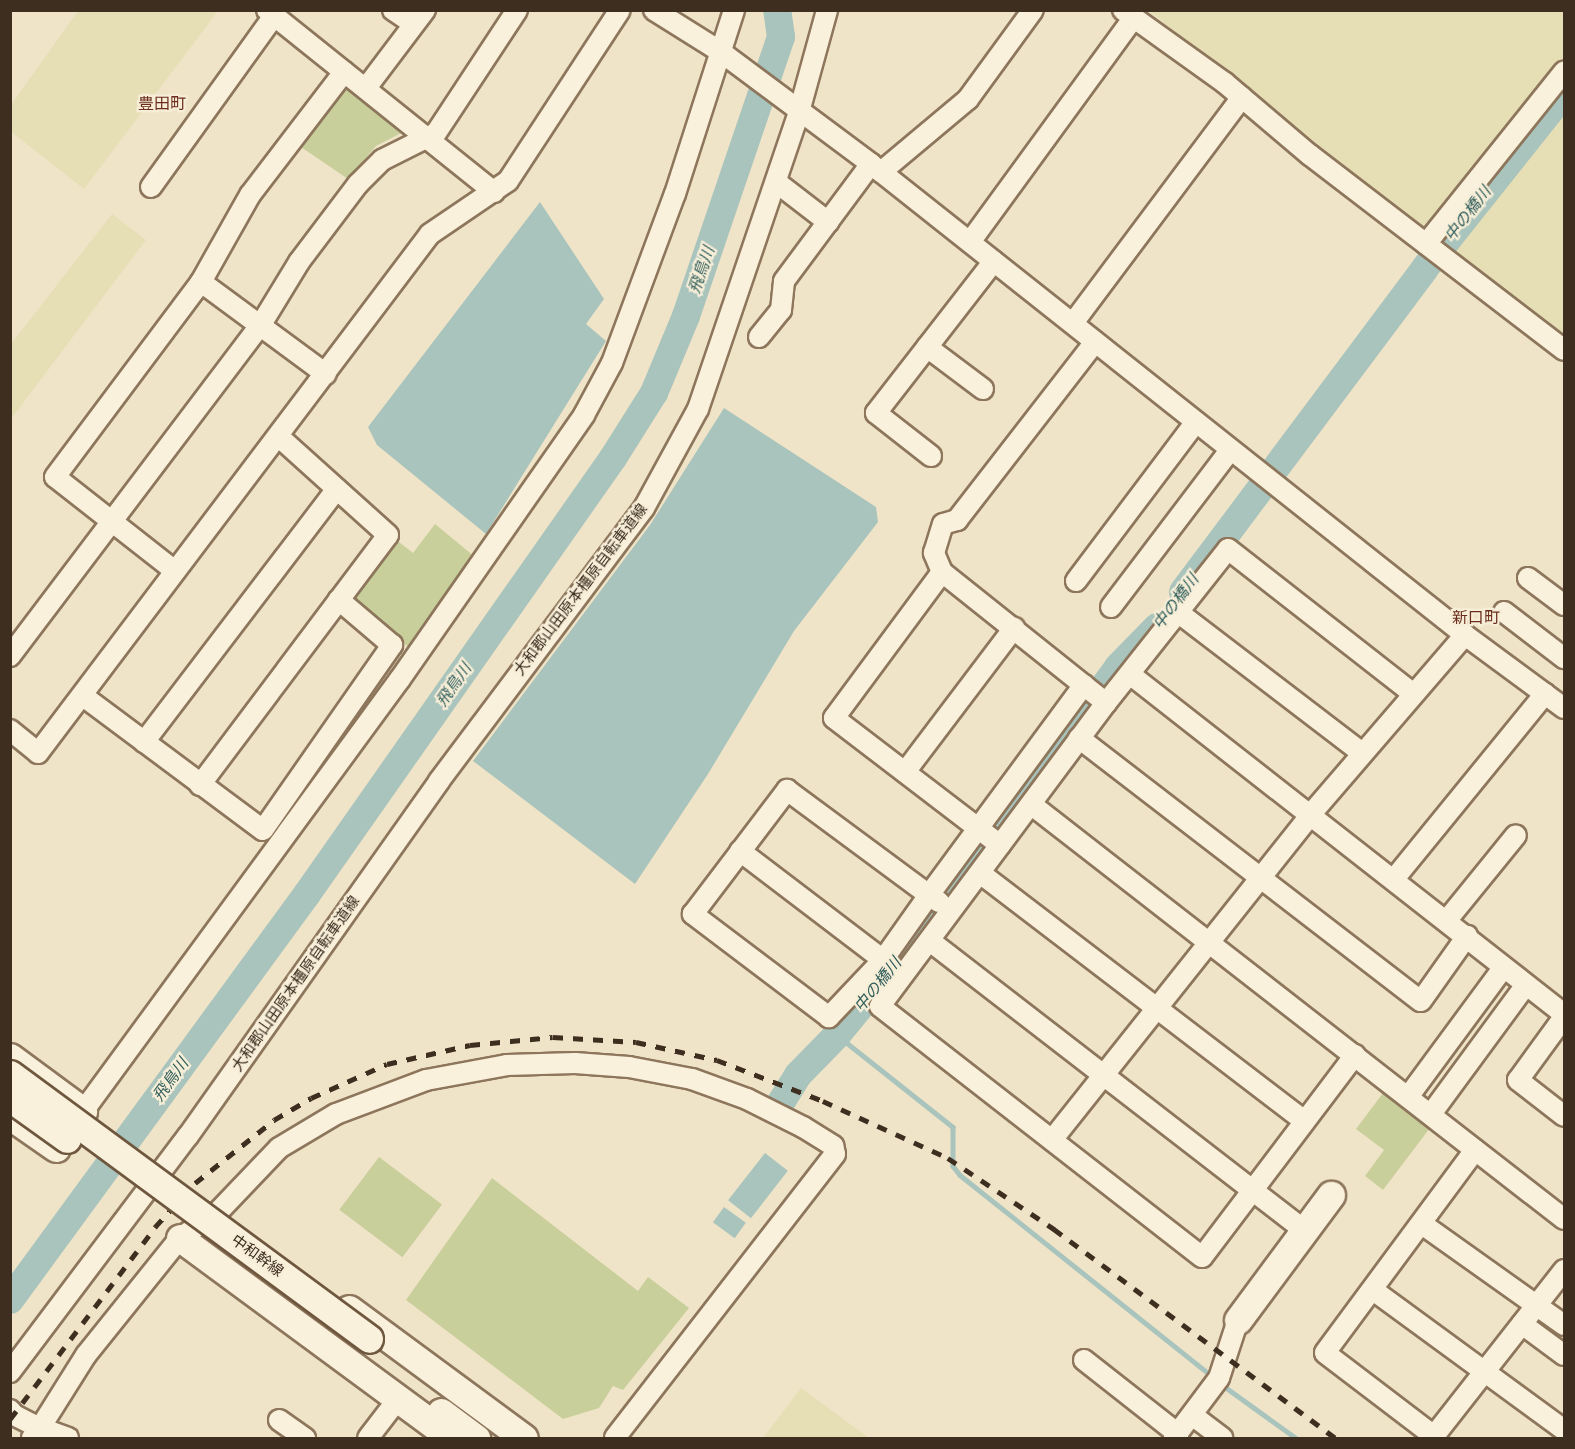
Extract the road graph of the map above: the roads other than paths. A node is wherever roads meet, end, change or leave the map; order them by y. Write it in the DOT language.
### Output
graph roads {
  1 [pos="393,10"];
  2 [pos="517,10"];
  3 [pos="620,10"];
  4 [pos="654,10"];
  5 [pos="734,10"];
  6 [pos="827,10"];
  7 [pos="1033,10"];
  8 [pos="270,13"];
  9 [pos="1128,15"];
  10 [pos="420,17"];
  11 [pos="724,55"];
  12 [pos="344,72"];
  13 [pos="1564,72"];
  14 [pos="366,88"];
  15 [pos="1242,97"];
  16 [pos="794,108"];
  17 [pos="426,137"];
  18 [pos="876,168"];
  19 [pos="780,185"];
  20 [pos="151,187"];
  21 [pos="494,192"];
  22 [pos="828,222"];
  23 [pos="970,242"];
  24 [pos="1426,244"];
  25 [pos="994,261"];
  26 [pos="201,282"];
  27 [pos="1073,324"];
  28 [pos="260,326"];
  29 [pos="759,337"];
  30 [pos="1095,342"];
  31 [pos="927,347"];
  32 [pos="1564,350"];
  33 [pos="326,374"];
  34 [pos="983,389"];
  35 [pos="1195,423"];
  36 [pos="279,437"];
  37 [pos="1230,450"];
  38 [pos="931,456"];
  39 [pos="337,489"];
  40 [pos="111,523"];
  41 [pos="175,571"];
  42 [pos="942,572"];
  43 [pos="1528,578"];
  44 [pos="1076,581"];
  45 [pos="339,600"];
  46 [pos="1564,605"];
  47 [pos="1111,607"];
  48 [pos="1504,612"];
  49 [pos="1179,613"];
  50 [pos="1014,628"];
  51 [pos="1465,635"];
  52 [pos="10,656"];
  53 [pos="1564,658"];
  54 [pos="1131,675"];
  55 [pos="1413,693"];
  56 [pos="1095,694"];
  57 [pos="1545,694"];
  58 [pos="83,696"];
  59 [pos="1564,708"];
  60 [pos="10,730"];
  61 [pos="1079,738"];
  62 [pos="144,742"];
  63 [pos="1362,753"];
  64 [pos="905,772"];
  65 [pos="200,785"];
  66 [pos="1032,805"];
  67 [pos="1311,814"];
  68 [pos="989,836"];
  69 [pos="1516,836"];
  70 [pos="740,851"];
  71 [pos="980,873"];
  72 [pos="1262,879"];
  73 [pos="1394,879"];
  74 [pos="941,904"];
  75 [pos="1447,920"];
  76 [pos="1467,936"];
  77 [pos="930,941"];
  78 [pos="1209,943"];
  79 [pos="883,960"];
  80 [pos="1503,968"];
  81 [pos="1525,986"];
  82 [pos="1157,1010"];
  83 [pos="1564,1016"];
  84 [pos="1456,1031"];
  85 [pos="1478,1047"];
  86 [pos="1355,1055"];
  87 [pos="10,1057"];
  88 [pos="10,1074"];
  89 [pos="1104,1075"];
  90 [pos="1408,1096"];
  91 [pos="10,1098"];
  92 [pos="1431,1113"];
  93 [pos="10,1116"];
  94 [pos="1564,1116"];
  95 [pos="1304,1121"];
  96 [pos="70,1129"];
  97 [pos="1052,1140"];
  98 [pos="1475,1150"];
  99 [pos="148,1185"];
  100 [pos="1254,1189"];
  101 [pos="1331,1195"];
  102 [pos="218,1212"];
  103 [pos="1564,1219"];
  104 [pos="1422,1224"];
  105 [pos="1304,1230"];
  106 [pos="180,1238"];
  107 [pos="1564,1270"];
  108 [pos="1373,1290"];
  109 [pos="1536,1307"];
  110 [pos="1238,1320"];
  111 [pos="1522,1324"];
  112 [pos="1564,1325"];
  113 [pos="364,1345"];
  114 [pos="1564,1355"];
  115 [pos="1084,1360"];
  116 [pos="1485,1371"];
  117 [pos="10,1372"];
  118 [pos="398,1399"];
  119 [pos="10,1410"];
  120 [pos="1192,1415"];
  121 [pos="279,1420"];
  122 [pos="1564,1430"];
  123 [pos="36,1433"];
  124 [pos="1176,1436"];
  125 [pos="1437,1437"];
  126 [pos="68,1438"];
  127 [pos="305,1438"];
  128 [pos="368,1438"];
  129 [pos="451,1438"];
  130 [pos="476,1438"];
  131 [pos="504,1438"];
  132 [pos="524,1438"];
  133 [pos="615,1438"];
  134 [pos="1222,1438"];
  1 -- 10 [label="street"];
  2 -- 17 [label="street"];
  3 -- 21 [label="street"];
  4 -- 11 [label="street"];
  5 -- 11 [label="street"];
  6 -- 16 [label="street, 大和郡山田原本橿原自転車道線"];
  7 -- 18 [label="street"];
  8 -- 12 [label="street"];
  8 -- 20 [label="street"];
  9 -- 15 [label="street"];
  9 -- 23 [label="street"];
  10 -- 14 [label="street"];
  11 -- 16 [label="street"];
  11 -- 96 [label="street"];
  12 -- 14 [label="street"];
  12 -- 26 [label="street"];
  13 -- 24 [label="street"];
  14 -- 17 [label="street"];
  15 -- 24 [label="street"];
  15 -- 27 [label="street"];
  16 -- 18 [label="street"];
  16 -- 99 [label="street, 大和郡山田原本橿原自転車道線"];
  17 -- 21 [label="street"];
  17 -- 28 [label="street"];
  18 -- 22 [label="street"];
  18 -- 23 [label="street"];
  19 -- 22 [label="street"];
  21 -- 33 [label="street"];
  22 -- 29 [label="street"];
  23 -- 25 [label="street"];
  24 -- 32 [label="street"];
  25 -- 27 [label="street"];
  25 -- 31 [label="street"];
  26 -- 28 [label="street"];
  26 -- 40 [label="street"];
  27 -- 30 [label="street"];
  28 -- 33 [label="street"];
  28 -- 40 [label="street"];
  30 -- 35 [label="street"];
  30 -- 42 [label="street"];
  31 -- 34 [label="street"];
  31 -- 38 [label="street"];
  33 -- 36 [label="street"];
  35 -- 37 [label="street"];
  35 -- 44 [label="street"];
  36 -- 39 [label="street"];
  36 -- 41 [label="street"];
  37 -- 47 [label="street"];
  37 -- 51 [label="street"];
  39 -- 45 [label="street"];
  39 -- 62 [label="street"];
  40 -- 41 [label="street"];
  40 -- 52 [label="street"];
  41 -- 58 [label="street"];
  42 -- 50 [label="street"];
  42 -- 64 [label="street"];
  43 -- 46 [label="street"];
  45 -- 65 [label="street"];
  45 -- 65 [label="street"];
  48 -- 53 [label="street"];
  49 -- 54 [label="street"];
  49 -- 55 [label="street"];
  49 -- 63 [label="street"];
  50 -- 56 [label="street"];
  50 -- 64 [label="street"];
  51 -- 55 [label="street"];
  51 -- 57 [label="street"];
  54 -- 56 [label="street"];
  54 -- 67 [label="street"];
  55 -- 63 [label="street"];
  56 -- 61 [label="street"];
  56 -- 68 [label="street"];
  57 -- 59 [label="street"];
  57 -- 73 [label="street"];
  58 -- 60 [label="street"];
  58 -- 62 [label="street"];
  61 -- 66 [label="street"];
  61 -- 72 [label="street"];
  62 -- 65 [label="street"];
  63 -- 67 [label="street"];
  64 -- 68 [label="street"];
  66 -- 68 [label="street"];
  66 -- 78 [label="street"];
  67 -- 72 [label="street"];
  67 -- 73 [label="street"];
  68 -- 71 [label="street"];
  68 -- 74 [label="street"];
  69 -- 75 [label="street"];
  70 -- 74 [label="street"];
  70 -- 79 [label="street"];
  70 -- 79 [label="street"];
  71 -- 74 [label="street"];
  71 -- 82 [label="street"];
  72 -- 76 [label="street"];
  72 -- 78 [label="street"];
  73 -- 75 [label="street"];
  74 -- 77 [label="street"];
  74 -- 79 [label="street"];
  75 -- 76 [label="street"];
  76 -- 80 [label="street"];
  77 -- 89 [label="street"];
  77 -- 97 [label="street"];
  78 -- 82 [label="street"];
  78 -- 86 [label="street"];
  80 -- 81 [label="street"];
  80 -- 84 [label="street"];
  81 -- 83 [label="street"];
  81 -- 85 [label="street"];
  82 -- 89 [label="street"];
  82 -- 95 [label="street"];
  83 -- 94 [label="street"];
  84 -- 85 [label="street"];
  84 -- 90 [label="street"];
  85 -- 92 [label="street"];
  86 -- 90 [label="street"];
  86 -- 95 [label="street"];
  87 -- 96 [label="main road"];
  88 -- 113 [label="main road, 中和幹線, bridge"];
  89 -- 97 [label="street"];
  89 -- 100 [label="street"];
  90 -- 92 [label="street"];
  91 -- 113 [label="main road, 中和幹線, bridge"];
  92 -- 98 [label="street"];
  93 -- 96 [label="main road"];
  95 -- 100 [label="street"];
  96 -- 99 [label="main road"];
  97 -- 100 [label="street"];
  98 -- 103 [label="street"];
  98 -- 104 [label="street"];
  99 -- 117 [label="street, 大和郡山田原本橿原自転車道線"];
  100 -- 105 [label="street"];
  101 -- 105 [label="main road"];
  102 -- 106 [label="street"];
  102 -- 132 [label="main road"];
  102 -- 133 [label="street"];
  104 -- 108 [label="street"];
  104 -- 109 [label="street"];
  105 -- 110 [label="main road"];
  106 -- 118 [label="main road"];
  106 -- 123 [label="street"];
  107 -- 109 [label="street"];
  108 -- 116 [label="street"];
  108 -- 125 [label="street"];
  109 -- 111 [label="street"];
  109 -- 112 [label="street"];
  110 -- 120 [label="street"];
  111 -- 114 [label="street"];
  111 -- 116 [label="street"];
  113 -- 130 [label="main road, 中和幹線"];
  113 -- 131 [label="main road, 中和幹線"];
  115 -- 124 [label="street"];
  116 -- 122 [label="street"];
  116 -- 125 [label="street"];
  118 -- 128 [label="street"];
  118 -- 129 [label="main road"];
  119 -- 123 [label="street"];
  120 -- 124 [label="street"];
  120 -- 134 [label="street"];
  121 -- 127 [label="street"];
  123 -- 126 [label="street"];
}
